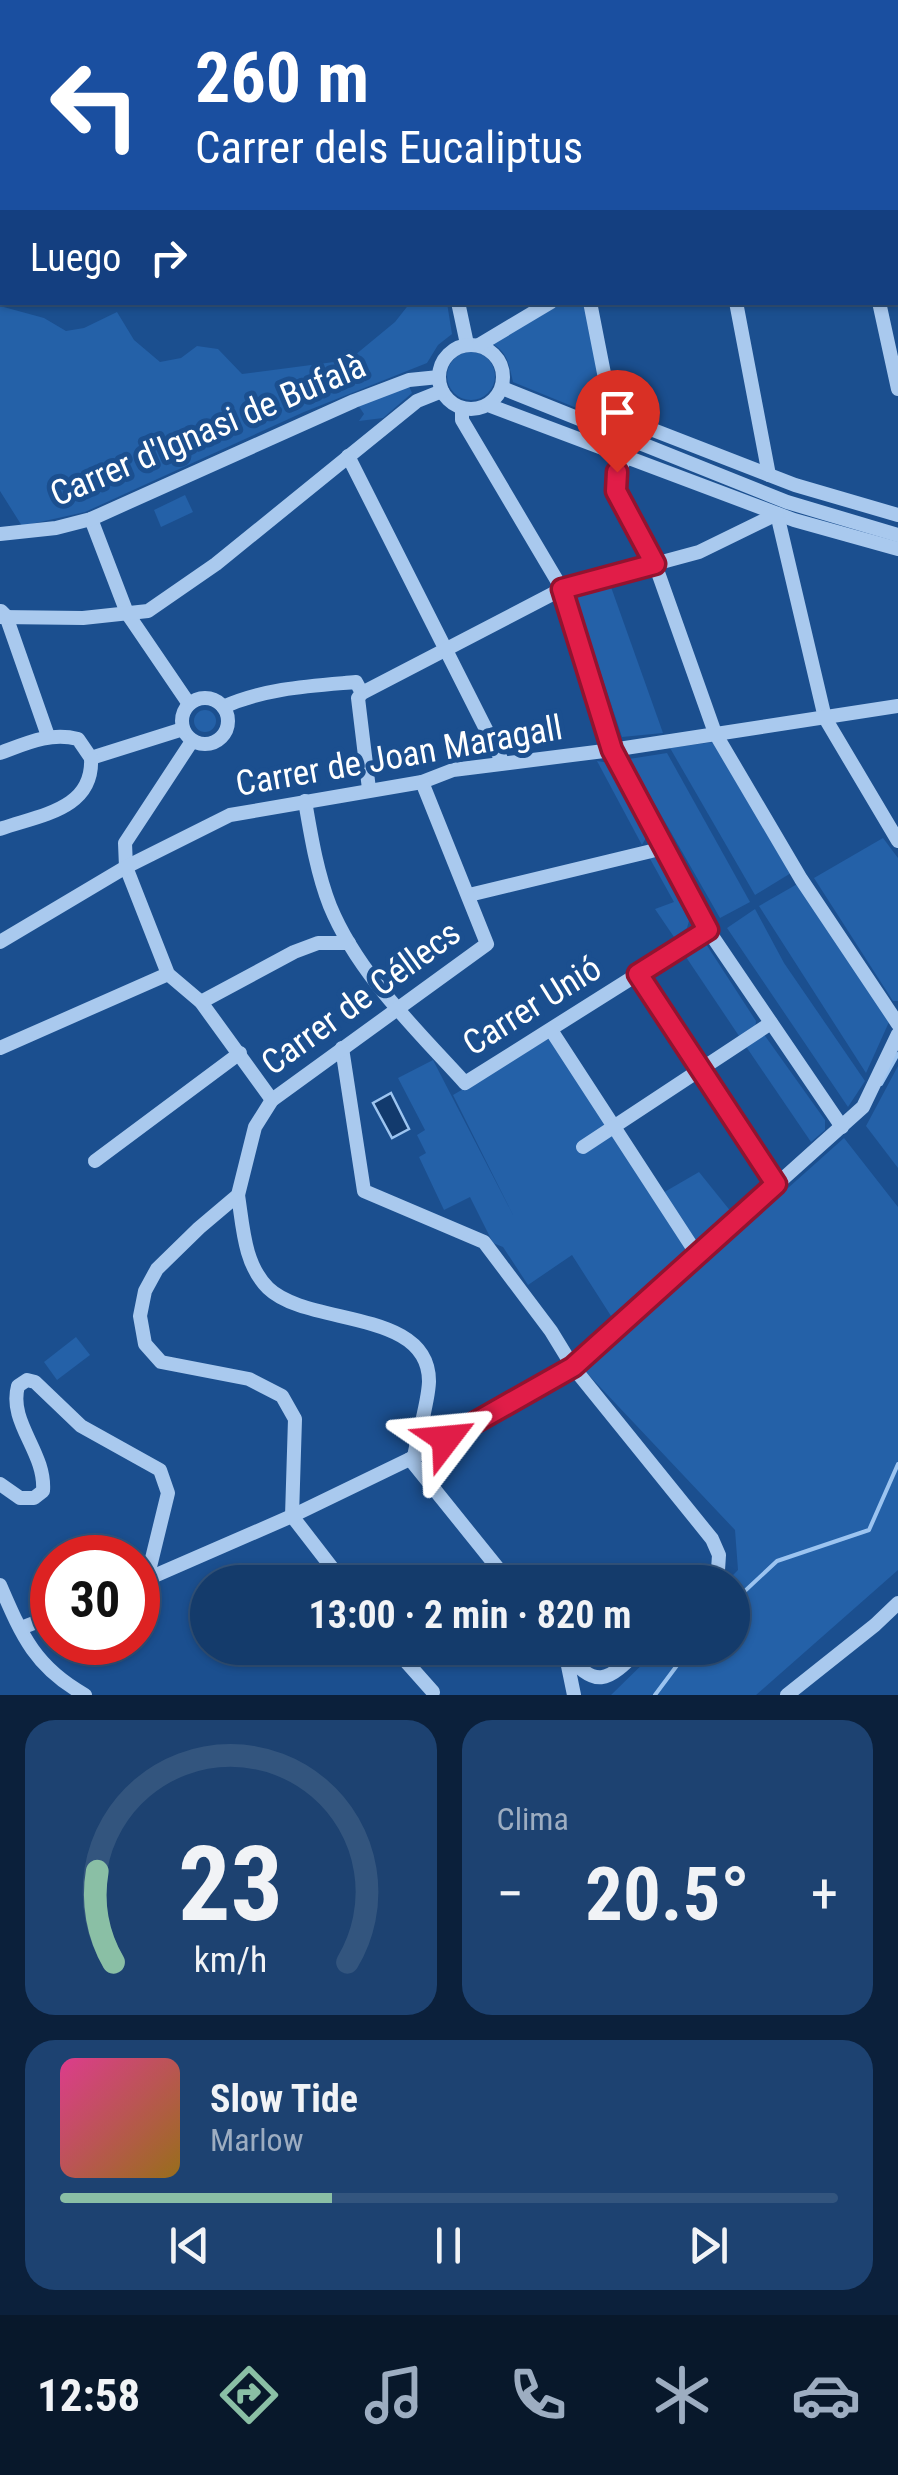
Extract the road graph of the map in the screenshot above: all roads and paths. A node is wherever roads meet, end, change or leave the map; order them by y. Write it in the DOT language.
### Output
graph roads {
  1 [pos="459,305"];
  2 [pos="546,305"];
  3 [pos="591,305"];
  4 [pos="737,305"];
  5 [pos="880,305"];
  6 [pos="473,345"];
  7 [pos="441,384"];
  8 [pos="502,388"];
  9 [pos="898,388"];
  10 [pos="488,405"];
  11 [pos="462,408"];
  12 [pos="348,456"];
  13 [pos="626,456"];
  14 [pos="768,475"];
  15 [pos="777,514"];
  16 [pos="898,515"];
  17 [pos="92,519"];
  18 [pos="0,534"];
  19 [pos="898,535"];
  20 [pos="898,549"];
  21 [pos="655,564"];
  22 [pos="562,589"];
  23 [pos="127,613"];
  24 [pos="2,614"];
  25 [pos="446,650"];
  26 [pos="362,694"];
  27 [pos="189,704"];
  28 [pos="898,706"];
  29 [pos="224,707"];
  30 [pos="825,718"];
  31 [pos="715,733"];
  32 [pos="188,735"];
  33 [pos="48,736"];
  34 [pos="612,750"];
  35 [pos="0,752"];
  36 [pos="90,758"];
  37 [pos="504,763"];
  38 [pos="422,782"];
  39 [pos="369,789"];
  40 [pos="304,801"];
  41 [pos="0,829"];
  42 [pos="898,841"];
  43 [pos="664,848"];
  44 [pos="126,867"];
  45 [pos="469,895"];
  46 [pos="708,930"];
  47 [pos="0,942"];
  48 [pos="349,943"];
  49 [pos="168,974"];
  50 [pos="638,974"];
  51 [pos="201,1002"];
  52 [pos="398,1010"];
  53 [pos="772,1024"];
  54 [pos="898,1024"];
  55 [pos="551,1030"];
  56 [pos="898,1034"];
  57 [pos="0,1048"];
  58 [pos="342,1048"];
  59 [pos="240,1053"];
  60 [pos="701,1070"];
  61 [pos="272,1100"];
  62 [pos="614,1127"];
  63 [pos="842,1127"];
  64 [pos="583,1147"];
  65 [pos="95,1161"];
  66 [pos="776,1184"];
  67 [pos="238,1195"];
  68 [pos="698,1256"];
  69 [pos="573,1367"];
  70 [pos="412,1458"];
  71 [pos="0,1484"];
  72 [pos="292,1516"];
  73 [pos="156,1535"];
  74 [pos="331,1565"];
  75 [pos="496,1565"];
  76 [pos="718,1565"];
  77 [pos="160,1573"];
  78 [pos="0,1585"];
  79 [pos="898,1603"];
  80 [pos="30,1625"];
  81 [pos="22,1628"];
  82 [pos="409,1665"];
  83 [pos="567,1665"];
  84 [pos="577,1665"];
  85 [pos="624,1665"];
  86 [pos="613,1676"];
  87 [pos="433,1692"];
  88 [pos="85,1695"];
  89 [pos="574,1695"];
  90 [pos="600,1695"];
  91 [pos="788,1695"];
  1 -- 6 [label="street"];
  2 -- 6 [label="street"];
  3 -- 14 [label="street"];
  4 -- 14 [label="street"];
  5 -- 9 [label="street"];
  6 -- 7 [label="street"];
  6 -- 8 [label="street"];
  7 -- 11 [label="street"];
  7 -- 12 [label="street"];
  7 -- 17 [label="street, Carrer d'Ignasi de Bufalà"];
  8 -- 10 [label="street"];
  8 -- 19 [label="street"];
  10 -- 11 [label="street"];
  10 -- 13 [label="street"];
  11 -- 22 [label="street"];
  12 -- 23 [label="street"];
  12 -- 25 [label="street"];
  13 -- 15 [label="street"];
  13 -- 21 [label="street"];
  14 -- 16 [label="street"];
  15 -- 20 [label="street"];
  15 -- 21 [label="street"];
  15 -- 30 [label="street"];
  17 -- 18 [label="street, Carrer d'Ignasi de Bufalà"];
  17 -- 23 [label="street"];
  21 -- 22 [label="street"];
  21 -- 31 [label="street"];
  22 -- 25 [label="street"];
  22 -- 34 [label="street"];
  23 -- 24 [label="street"];
  23 -- 27 [label="street"];
  24 -- 33 [label="street"];
  25 -- 26 [label="street"];
  25 -- 37 [label="street"];
  26 -- 29 [label="street"];
  26 -- 39 [label="street"];
  27 -- 29 [label="street"];
  27 -- 32 [label="street"];
  28 -- 30 [label="street, Carrer de Joan Maragall"];
  29 -- 32 [label="street"];
  30 -- 31 [label="street, Carrer de Joan Maragall"];
  30 -- 42 [label="street"];
  31 -- 34 [label="street, Carrer de Joan Maragall"];
  31 -- 54 [label="street"];
  32 -- 36 [label="street"];
  32 -- 44 [label="street"];
  33 -- 35 [label="street"];
  33 -- 36 [label="street"];
  34 -- 37 [label="street, Carrer de Joan Maragall"];
  34 -- 43 [label="street"];
  36 -- 41 [label="street"];
  37 -- 38 [label="street, Carrer de Joan Maragall"];
  38 -- 39 [label="street, Carrer de Joan Maragall"];
  38 -- 45 [label="street, Carrer de Céllecs"];
  39 -- 40 [label="street, Carrer de Joan Maragall"];
  40 -- 44 [label="street, Carrer de Joan Maragall"];
  40 -- 48 [label="street, Carrer Unió"];
  43 -- 45 [label="street"];
  43 -- 46 [label="street"];
  44 -- 47 [label="street, Carrer de Joan Maragall"];
  44 -- 49 [label="street"];
  45 -- 52 [label="street, Carrer de Céllecs"];
  46 -- 50 [label="street, Carrer Unió"];
  46 -- 53 [label="street"];
  48 -- 51 [label="street"];
  48 -- 52 [label="street, Carrer Unió"];
  49 -- 51 [label="street"];
  49 -- 57 [label="street"];
  50 -- 55 [label="street, Carrer Unió"];
  50 -- 60 [label="street"];
  51 -- 59 [label="street"];
  52 -- 55 [label="street, Carrer Unió"];
  52 -- 58 [label="street, Carrer de Céllecs"];
  53 -- 60 [label="street"];
  53 -- 63 [label="street"];
  55 -- 62 [label="street"];
  56 -- 63 [label="street"];
  58 -- 61 [label="street, Carrer de Céllecs"];
  58 -- 69 [label="street"];
  59 -- 61 [label="street"];
  59 -- 65 [label="street"];
  60 -- 62 [label="street"];
  60 -- 66 [label="street"];
  61 -- 67 [label="street, Carrer de Céllecs"];
  62 -- 64 [label="street"];
  62 -- 68 [label="street"];
  63 -- 66 [label="street"];
  66 -- 68 [label="street"];
  67 -- 70 [label="street"];
  67 -- 72 [label="street"];
  68 -- 69 [label="street"];
  69 -- 70 [label="street"];
  69 -- 76 [label="street"];
  70 -- 72 [label="street"];
  70 -- 75 [label="street"];
  71 -- 73 [label="street"];
  72 -- 74 [label="street"];
  72 -- 77 [label="street"];
  78 -- 81 [label="street"];
  79 -- 91 [label="street"];
  80 -- 81 [label="street"];
  81 -- 88 [label="street"];
  82 -- 87 [label="street"];
  83 -- 89 [label="street"];
  84 -- 86 [label="street"];
  85 -- 86 [label="street"];
  86 -- 90 [label="street"];
}
